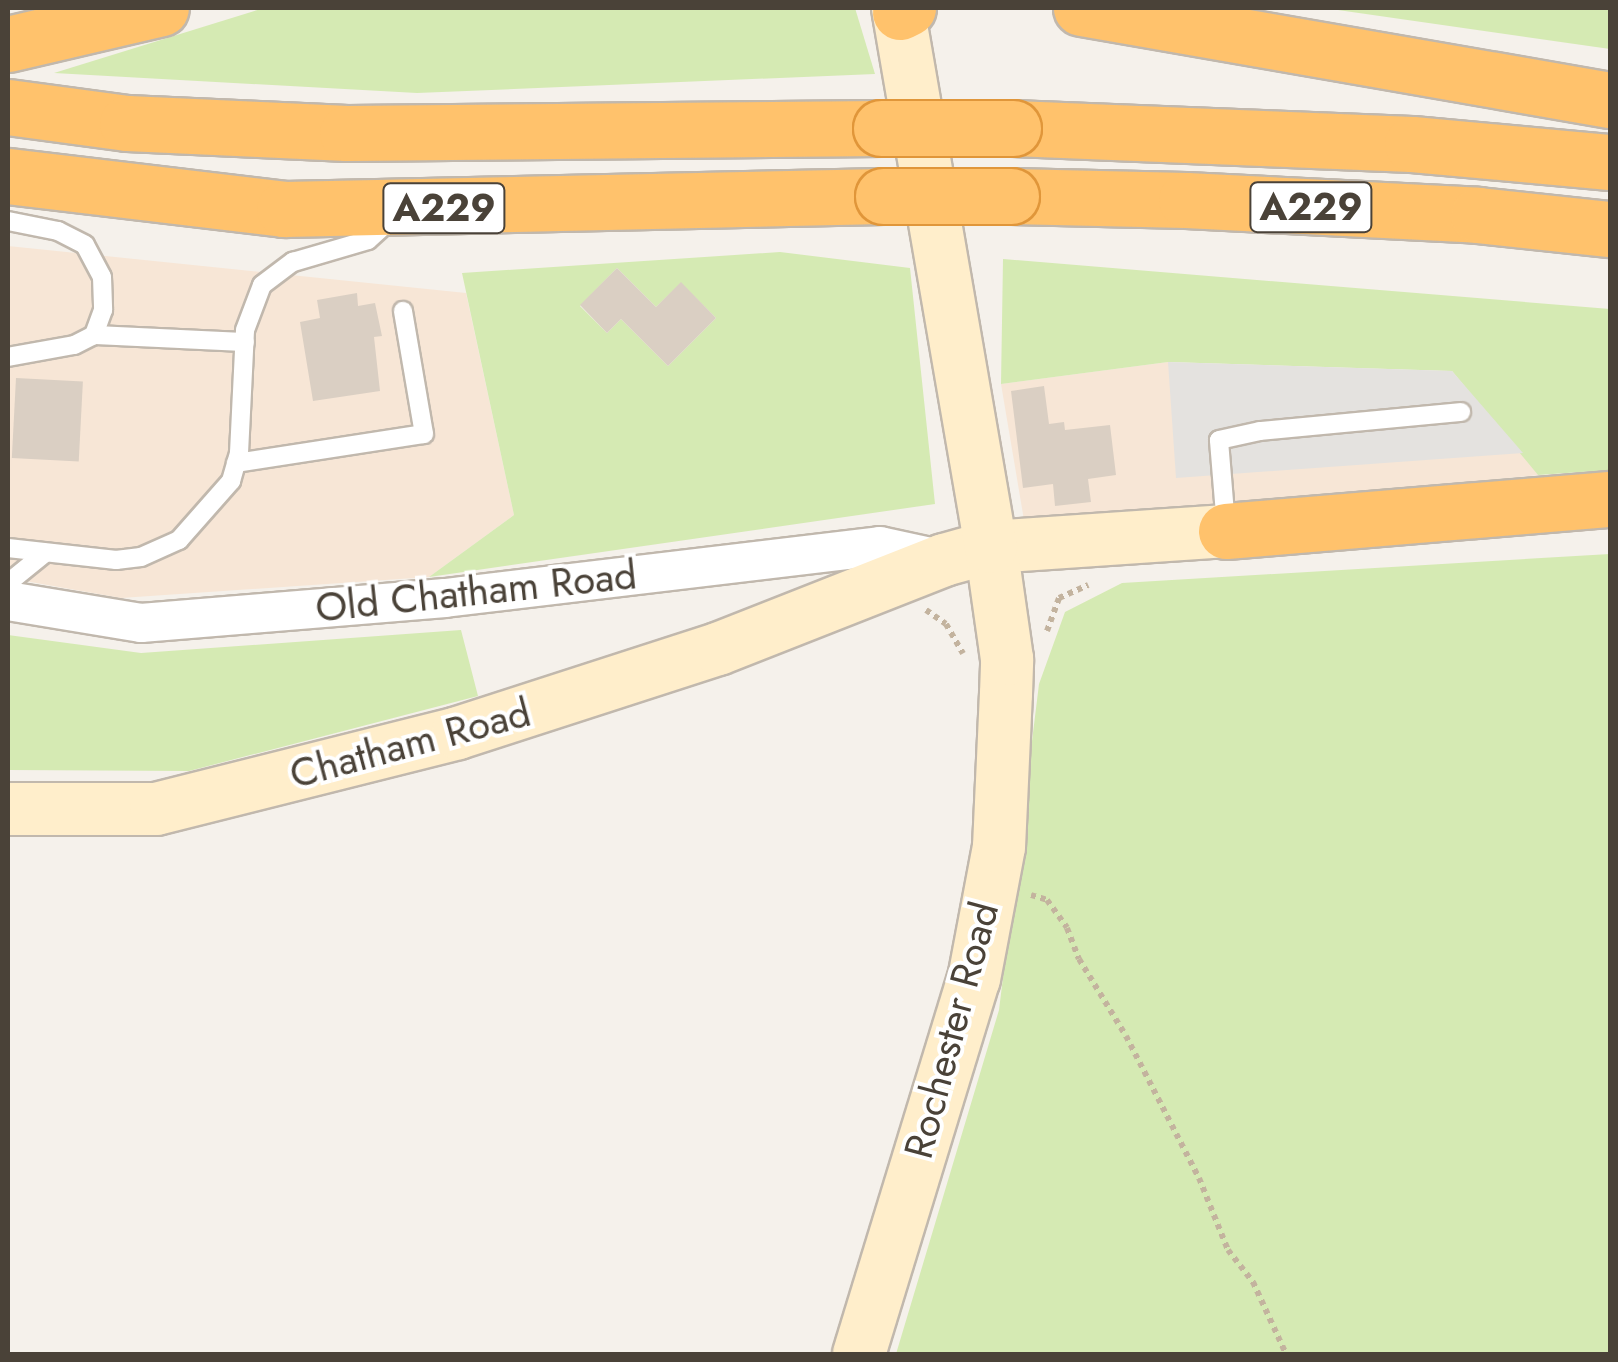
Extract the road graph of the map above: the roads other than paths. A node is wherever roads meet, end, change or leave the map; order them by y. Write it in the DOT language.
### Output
graph roads {
  1 [pos="161,8"];
  2 [pos="1082,8"];
  3 [pos="902,9"];
  4 [pos="8,44"];
  5 [pos="1610,100"];
  6 [pos="8,107"];
  7 [pos="1610,162"];
  8 [pos="8,176"];
  9 [pos="401,209"];
  10 [pos="8,221"];
  11 [pos="1610,229"];
  12 [pos="403,311"];
  13 [pos="94,335"];
  14 [pos="245,342"];
  15 [pos="8,357"];
  16 [pos="1461,412"];
  17 [pos="236,463"];
  18 [pos="1610,499"];
  19 [pos="1226,531"];
  20 [pos="8,548"];
  21 [pos="45,553"];
  22 [pos="968,554"];
  23 [pos="8,583"];
  24 [pos="8,601"];
  25 [pos="8,809"];
  26 [pos="860,1354"];
  1 -- 4 [label="highway"];
  2 -- 5 [label="highway"];
  3 -- 22 [label="street, Rochester Road"];
  6 -- 7 [label="highway, A229, bridge"];
  8 -- 9 [label="highway, A229"];
  9 -- 11 [label="highway, A229, bridge"];
  9 -- 14 [label="lane"];
  10 -- 13 [label="lane"];
  12 -- 17 [label="lane"];
  13 -- 14 [label="lane"];
  13 -- 15 [label="lane"];
  14 -- 17 [label="lane"];
  16 -- 19 [label="lane"];
  17 -- 21 [label="lane"];
  18 -- 19 [label="highway"];
  19 -- 22 [label="street, Chatham Road"];
  20 -- 21 [label="lane"];
  21 -- 23 [label="lane"];
  22 -- 24 [label="street, Old Chatham Road"];
  22 -- 25 [label="street, Chatham Road"];
  22 -- 26 [label="street, Rochester Road"];
}
